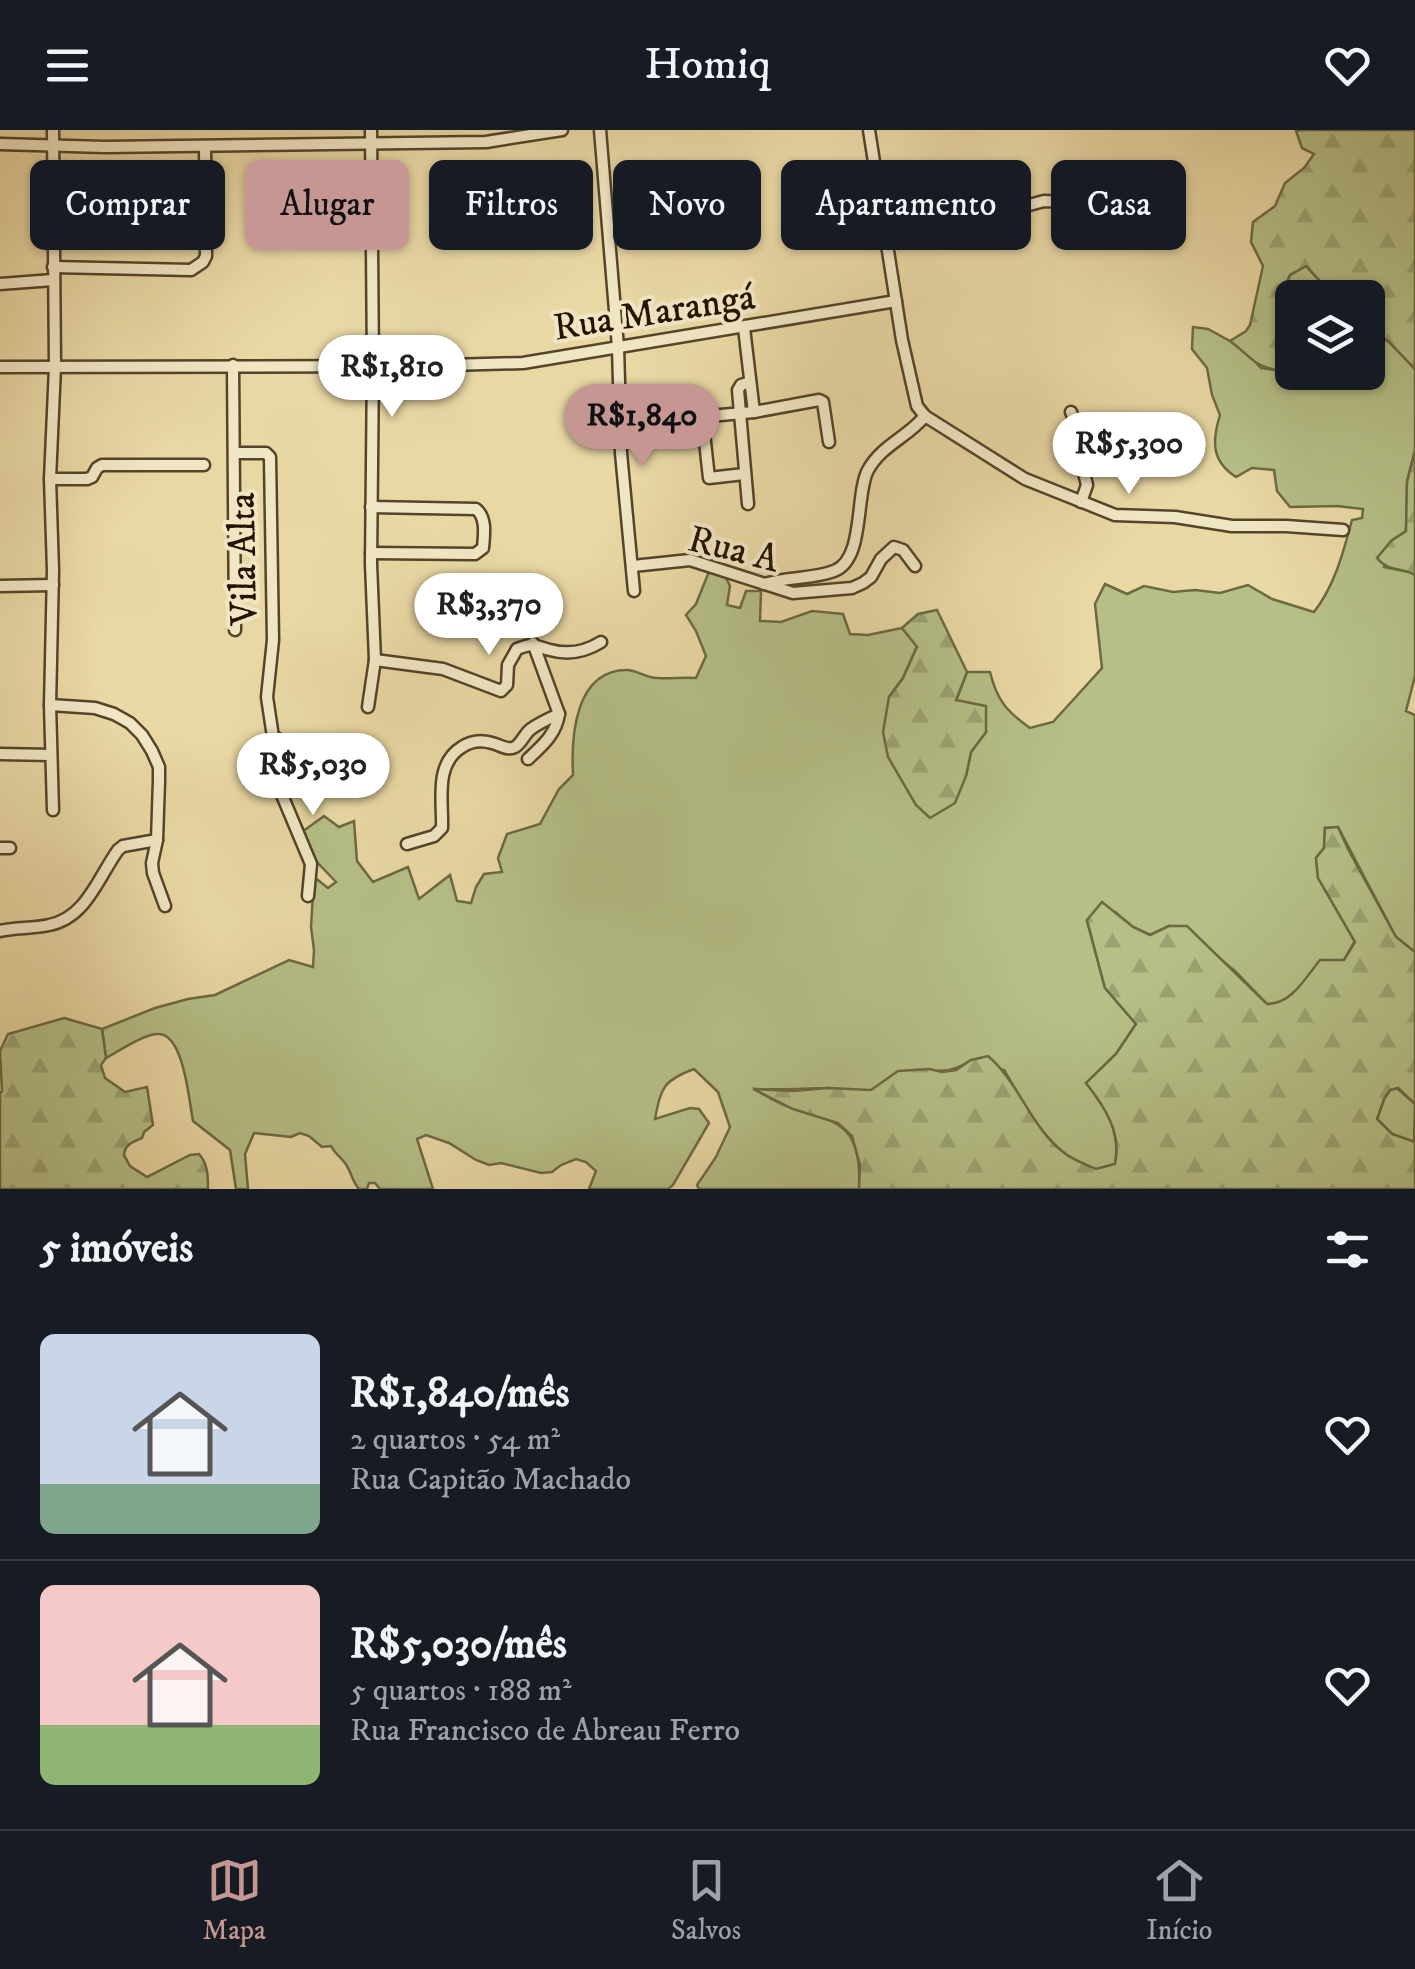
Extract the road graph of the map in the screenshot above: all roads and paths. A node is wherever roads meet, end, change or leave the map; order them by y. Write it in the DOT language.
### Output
graph roads {
  1 [pos="53,130"];
  2 [pos="562,130"];
  3 [pos="600,130"];
  4 [pos="869,130"];
  5 [pos="371,136"];
  6 [pos="0,144"];
  7 [pos="54,144"];
  8 [pos="205,146"];
  9 [pos="874,160"];
  10 [pos="890,250"];
  11 [pos="53,267"];
  12 [pos="53,280"];
  13 [pos="0,284"];
  14 [pos="896,301"];
  15 [pos="744,328"];
  16 [pos="618,347"];
  17 [pos="233,365"];
  18 [pos="373,365"];
  19 [pos="0,367"];
  20 [pos="55,367"];
  21 [pos="750,382"];
  22 [pos="754,412"];
  23 [pos="1071,412"];
  24 [pos="740,413"];
  25 [pos="702,415"];
  26 [pos="925,416"];
  27 [pos="687,418"];
  28 [pos="829,442"];
  29 [pos="235,453"];
  30 [pos="204,466"];
  31 [pos="744,474"];
  32 [pos="50,479"];
  33 [pos="1081,502"];
  34 [pos="748,504"];
  35 [pos="371,507"];
  36 [pos="1342,530"];
  37 [pos="371,553"];
  38 [pos="633,566"];
  39 [pos="914,566"];
  40 [pos="764,584"];
  41 [pos="53,585"];
  42 [pos="0,586"];
  43 [pos="634,591"];
  44 [pos="236,630"];
  45 [pos="601,642"];
  46 [pos="532,644"];
  47 [pos="375,660"];
  48 [pos="50,705"];
  49 [pos="368,707"];
  50 [pos="559,714"];
  51 [pos="273,737"];
  52 [pos="0,754"];
  53 [pos="51,754"];
  54 [pos="528,759"];
  55 [pos="329,783"];
  56 [pos="53,810"];
  57 [pos="156,840"];
  58 [pos="407,844"];
  59 [pos="308,896"];
  60 [pos="166,906"];
  61 [pos="0,931"];
  1 -- 7 [label="street"];
  2 -- 5 [label="street"];
  3 -- 16 [label="street"];
  4 -- 9 [label="street"];
  5 -- 8 [label="street"];
  5 -- 18 [label="street"];
  6 -- 7 [label="street"];
  7 -- 8 [label="street"];
  7 -- 11 [label="street"];
  8 -- 11 [label="street"];
  10 -- 14 [label="street"];
  11 -- 12 [label="street"];
  12 -- 13 [label="street"];
  12 -- 20 [label="street"];
  14 -- 15 [label="street, Rua Marangá"];
  14 -- 26 [label="street"];
  15 -- 16 [label="street, Rua Marangá"];
  15 -- 21 [label="street"];
  16 -- 18 [label="street, Rua Marangá"];
  16 -- 38 [label="street"];
  17 -- 18 [label="street, Rua Marangá"];
  17 -- 20 [label="street, Rua Marangá"];
  17 -- 29 [label="street, Vila Alta"];
  18 -- 35 [label="street"];
  19 -- 20 [label="street, Rua Marangá"];
  20 -- 32 [label="street"];
  21 -- 22 [label="street"];
  21 -- 24 [label="street"];
  22 -- 24 [label="street"];
  22 -- 28 [label="street"];
  23 -- 33 [label="street"];
  24 -- 25 [label="street"];
  24 -- 31 [label="street"];
  25 -- 27 [label="street"];
  25 -- 31 [label="street"];
  26 -- 33 [label="street"];
  26 -- 40 [label="street"];
  29 -- 44 [label="street, Vila Alta"];
  29 -- 51 [label="street, Vila Alta"];
  30 -- 32 [label="street"];
  31 -- 34 [label="street"];
  32 -- 41 [label="street"];
  33 -- 36 [label="street"];
  35 -- 37 [label="street"];
  35 -- 37 [label="street"];
  37 -- 47 [label="street"];
  38 -- 40 [label="street, Rua A"];
  38 -- 43 [label="street"];
  39 -- 40 [label="street, Rua A"];
  41 -- 42 [label="street"];
  41 -- 48 [label="street"];
  45 -- 46 [label="street"];
  46 -- 47 [label="street"];
  46 -- 50 [label="street"];
  47 -- 49 [label="street"];
  48 -- 53 [label="street"];
  48 -- 57 [label="street"];
  50 -- 54 [label="street"];
  50 -- 58 [label="street"];
  51 -- 55 [label="street"];
  51 -- 59 [label="street"];
  52 -- 53 [label="street"];
  53 -- 56 [label="street"];
  57 -- 60 [label="street"];
  57 -- 61 [label="street"];
}
